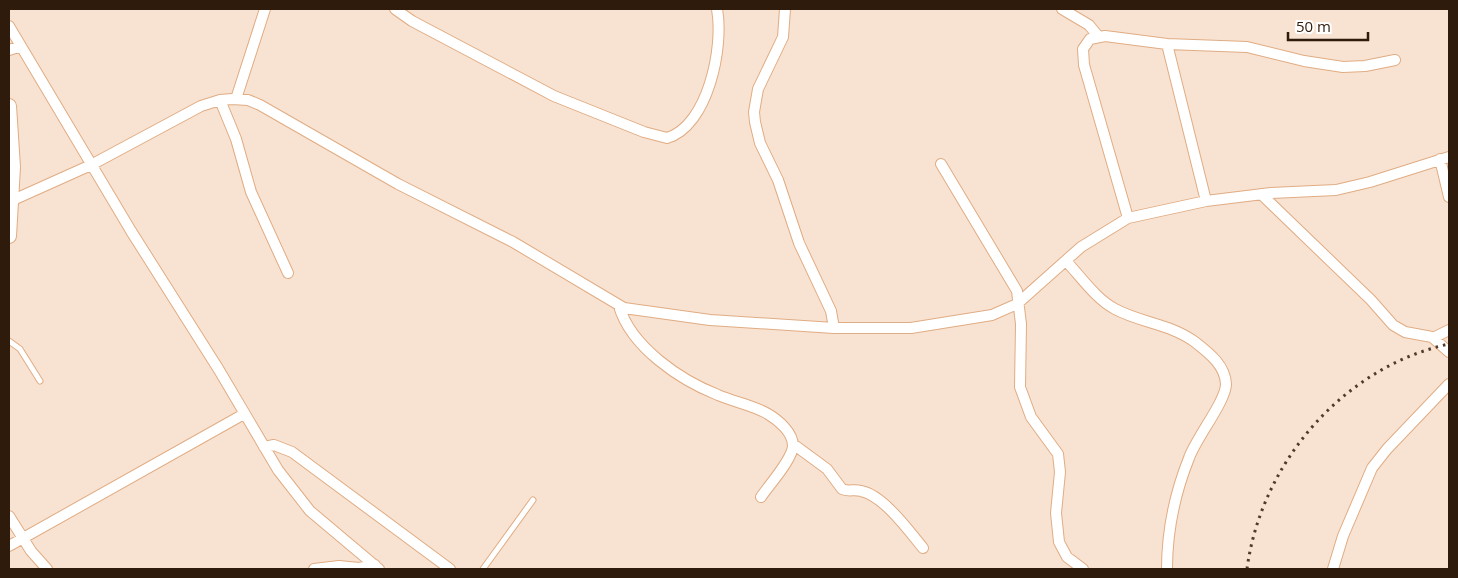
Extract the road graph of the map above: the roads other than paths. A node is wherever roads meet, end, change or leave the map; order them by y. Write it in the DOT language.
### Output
graph roads {
  1 [pos="265,9"];
  2 [pos="395,9"];
  3 [pos="717,9"];
  4 [pos="785,9"];
  5 [pos="1062,9"];
  6 [pos="9,26"];
  7 [pos="1098,36"];
  8 [pos="1167,44"];
  9 [pos="21,46"];
  10 [pos="9,50"];
  11 [pos="1395,60"];
  12 [pos="236,99"];
  13 [pos="220,100"];
  14 [pos="9,106"];
  15 [pos="1445,158"];
  16 [pos="941,164"];
  17 [pos="91,165"];
  18 [pos="1261,194"];
  19 [pos="1449,197"];
  20 [pos="12,200"];
  21 [pos="1206,201"];
  22 [pos="1128,218"];
  23 [pos="9,236"];
  24 [pos="1066,262"];
  25 [pos="288,272"];
  26 [pos="1018,304"];
  27 [pos="619,306"];
  28 [pos="834,328"];
  29 [pos="1449,330"];
  30 [pos="1433,338"];
  31 [pos="9,341"];
  32 [pos="1449,352"];
  33 [pos="40,381"];
  34 [pos="1449,384"];
  35 [pos="244,414"];
  36 [pos="793,444"];
  37 [pos="264,447"];
  38 [pos="761,497"];
  39 [pos="533,500"];
  40 [pos="9,516"];
  41 [pos="22,538"];
  42 [pos="9,546"];
  43 [pos="923,548"];
  44 [pos="377,567"];
  45 [pos="47,569"];
  46 [pos="314,569"];
  47 [pos="450,569"];
  48 [pos="482,569"];
  49 [pos="1083,569"];
  50 [pos="1167,569"];
  51 [pos="1333,569"];
  1 -- 12 [label="street"];
  2 -- 3 [label="street"];
  4 -- 28 [label="street"];
  5 -- 7 [label="street"];
  6 -- 9 [label="street"];
  7 -- 8 [label="street"];
  7 -- 22 [label="street"];
  8 -- 11 [label="street"];
  8 -- 21 [label="street"];
  9 -- 10 [label="street"];
  9 -- 17 [label="street"];
  12 -- 13 [label="street"];
  12 -- 27 [label="street"];
  13 -- 17 [label="street"];
  13 -- 25 [label="street"];
  14 -- 20 [label="main road"];
  15 -- 18 [label="street"];
  15 -- 19 [label="street"];
  16 -- 26 [label="street"];
  17 -- 20 [label="street"];
  17 -- 35 [label="street"];
  18 -- 21 [label="street"];
  18 -- 30 [label="street"];
  20 -- 23 [label="main road"];
  21 -- 22 [label="street"];
  22 -- 24 [label="street"];
  24 -- 26 [label="street"];
  24 -- 50 [label="street"];
  26 -- 28 [label="street"];
  26 -- 49 [label="street"];
  27 -- 28 [label="street"];
  27 -- 36 [label="street"];
  29 -- 30 [label="street"];
  30 -- 32 [label="street"];
  31 -- 33 [label="lane"];
  34 -- 51 [label="street"];
  35 -- 37 [label="street"];
  35 -- 41 [label="street"];
  36 -- 38 [label="street"];
  36 -- 43 [label="street"];
  37 -- 44 [label="street"];
  37 -- 47 [label="street"];
  39 -- 48 [label="lane"];
  40 -- 41 [label="street"];
  41 -- 42 [label="street"];
  41 -- 45 [label="street"];
  44 -- 46 [label="street"];
}
